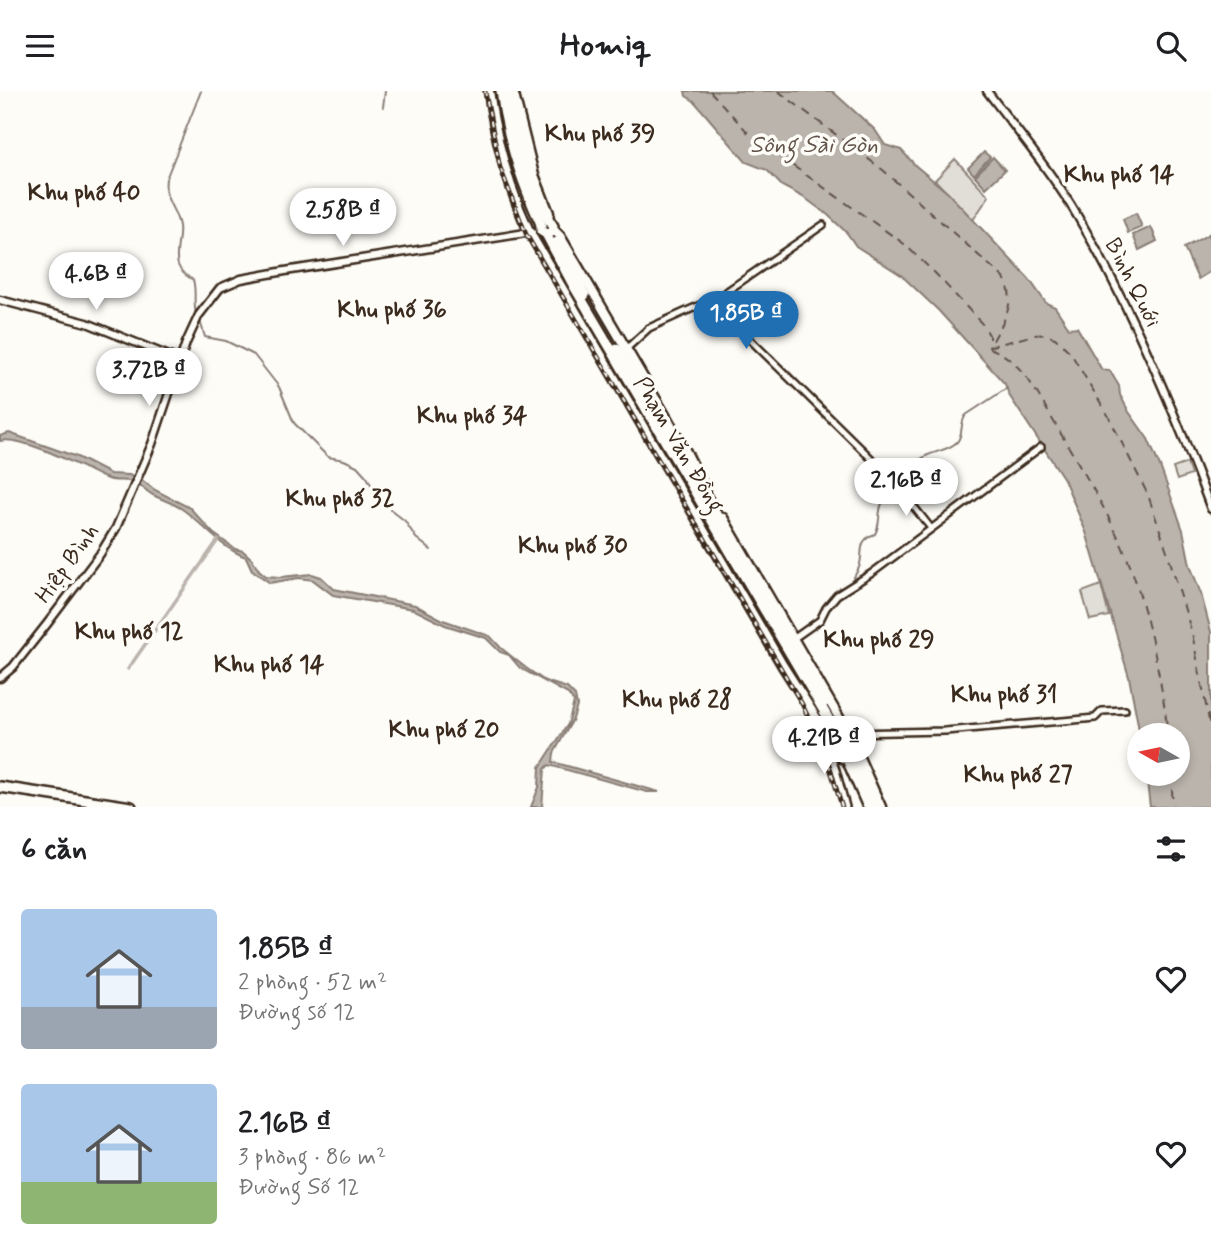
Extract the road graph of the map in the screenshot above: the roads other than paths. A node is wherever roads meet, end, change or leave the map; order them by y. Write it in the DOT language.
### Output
graph roads {
  1 [pos="489,91"];
  2 [pos="501,91"];
  3 [pos="508,91"];
  4 [pos="513,91"];
  5 [pos="987,91"];
  6 [pos="823,225"];
  7 [pos="545,227"];
  8 [pos="720,296"];
  9 [pos="0,300"];
  10 [pos="625,350"];
  11 [pos="179,361"];
  12 [pos="1041,447"];
  13 [pos="697,500"];
  14 [pos="1211,509"];
  15 [pos="930,527"];
  16 [pos="792,639"];
  17 [pos="0,678"];
  18 [pos="1125,710"];
  19 [pos="836,735"];
  20 [pos="0,789"];
  21 [pos="115,806"];
  22 [pos="131,807"];
  23 [pos="846,807"];
  24 [pos="866,807"];
  25 [pos="879,807"];
  1 -- 7 [label="main road, Phạm Văn Đồng"];
  2 -- 7 [label="highway, Phạm Văn Đồng"];
  3 -- 7 [label="highway, Phạm Văn Đồng"];
  4 -- 7 [label="main road, Phạm Văn Đồng"];
  5 -- 14 [label="main road, Bình Quới"];
  6 -- 8 [label="street"];
  7 -- 10 [label="main road, Phạm Văn Đồng"];
  7 -- 11 [label="main road"];
  7 -- 13 [label="main road, Phạm Văn Đồng"];
  7 -- 13 [label="highway, Phạm Văn Đồng"];
  8 -- 10 [label="street"];
  8 -- 15 [label="street"];
  9 -- 11 [label="main road"];
  10 -- 13 [label="main road, Phạm Văn Đồng"];
  11 -- 17 [label="main road, Hiệp Bình"];
  12 -- 15 [label="street"];
  13 -- 16 [label="highway, Phạm Văn Đồng"];
  13 -- 19 [label="highway, Phạm Văn Đồng"];
  13 -- 19 [label="main road, Phạm Văn Đồng"];
  15 -- 16 [label="street"];
  16 -- 19 [label="highway, Phạm Văn Đồng"];
  18 -- 19 [label="street"];
  19 -- 23 [label="street"];
  19 -- 24 [label="highway, Phạm Văn Đồng"];
  19 -- 25 [label="highway, Phạm Văn Đồng"];
  20 -- 21 [label="highway"];
  21 -- 22 [label="highway"];
}
